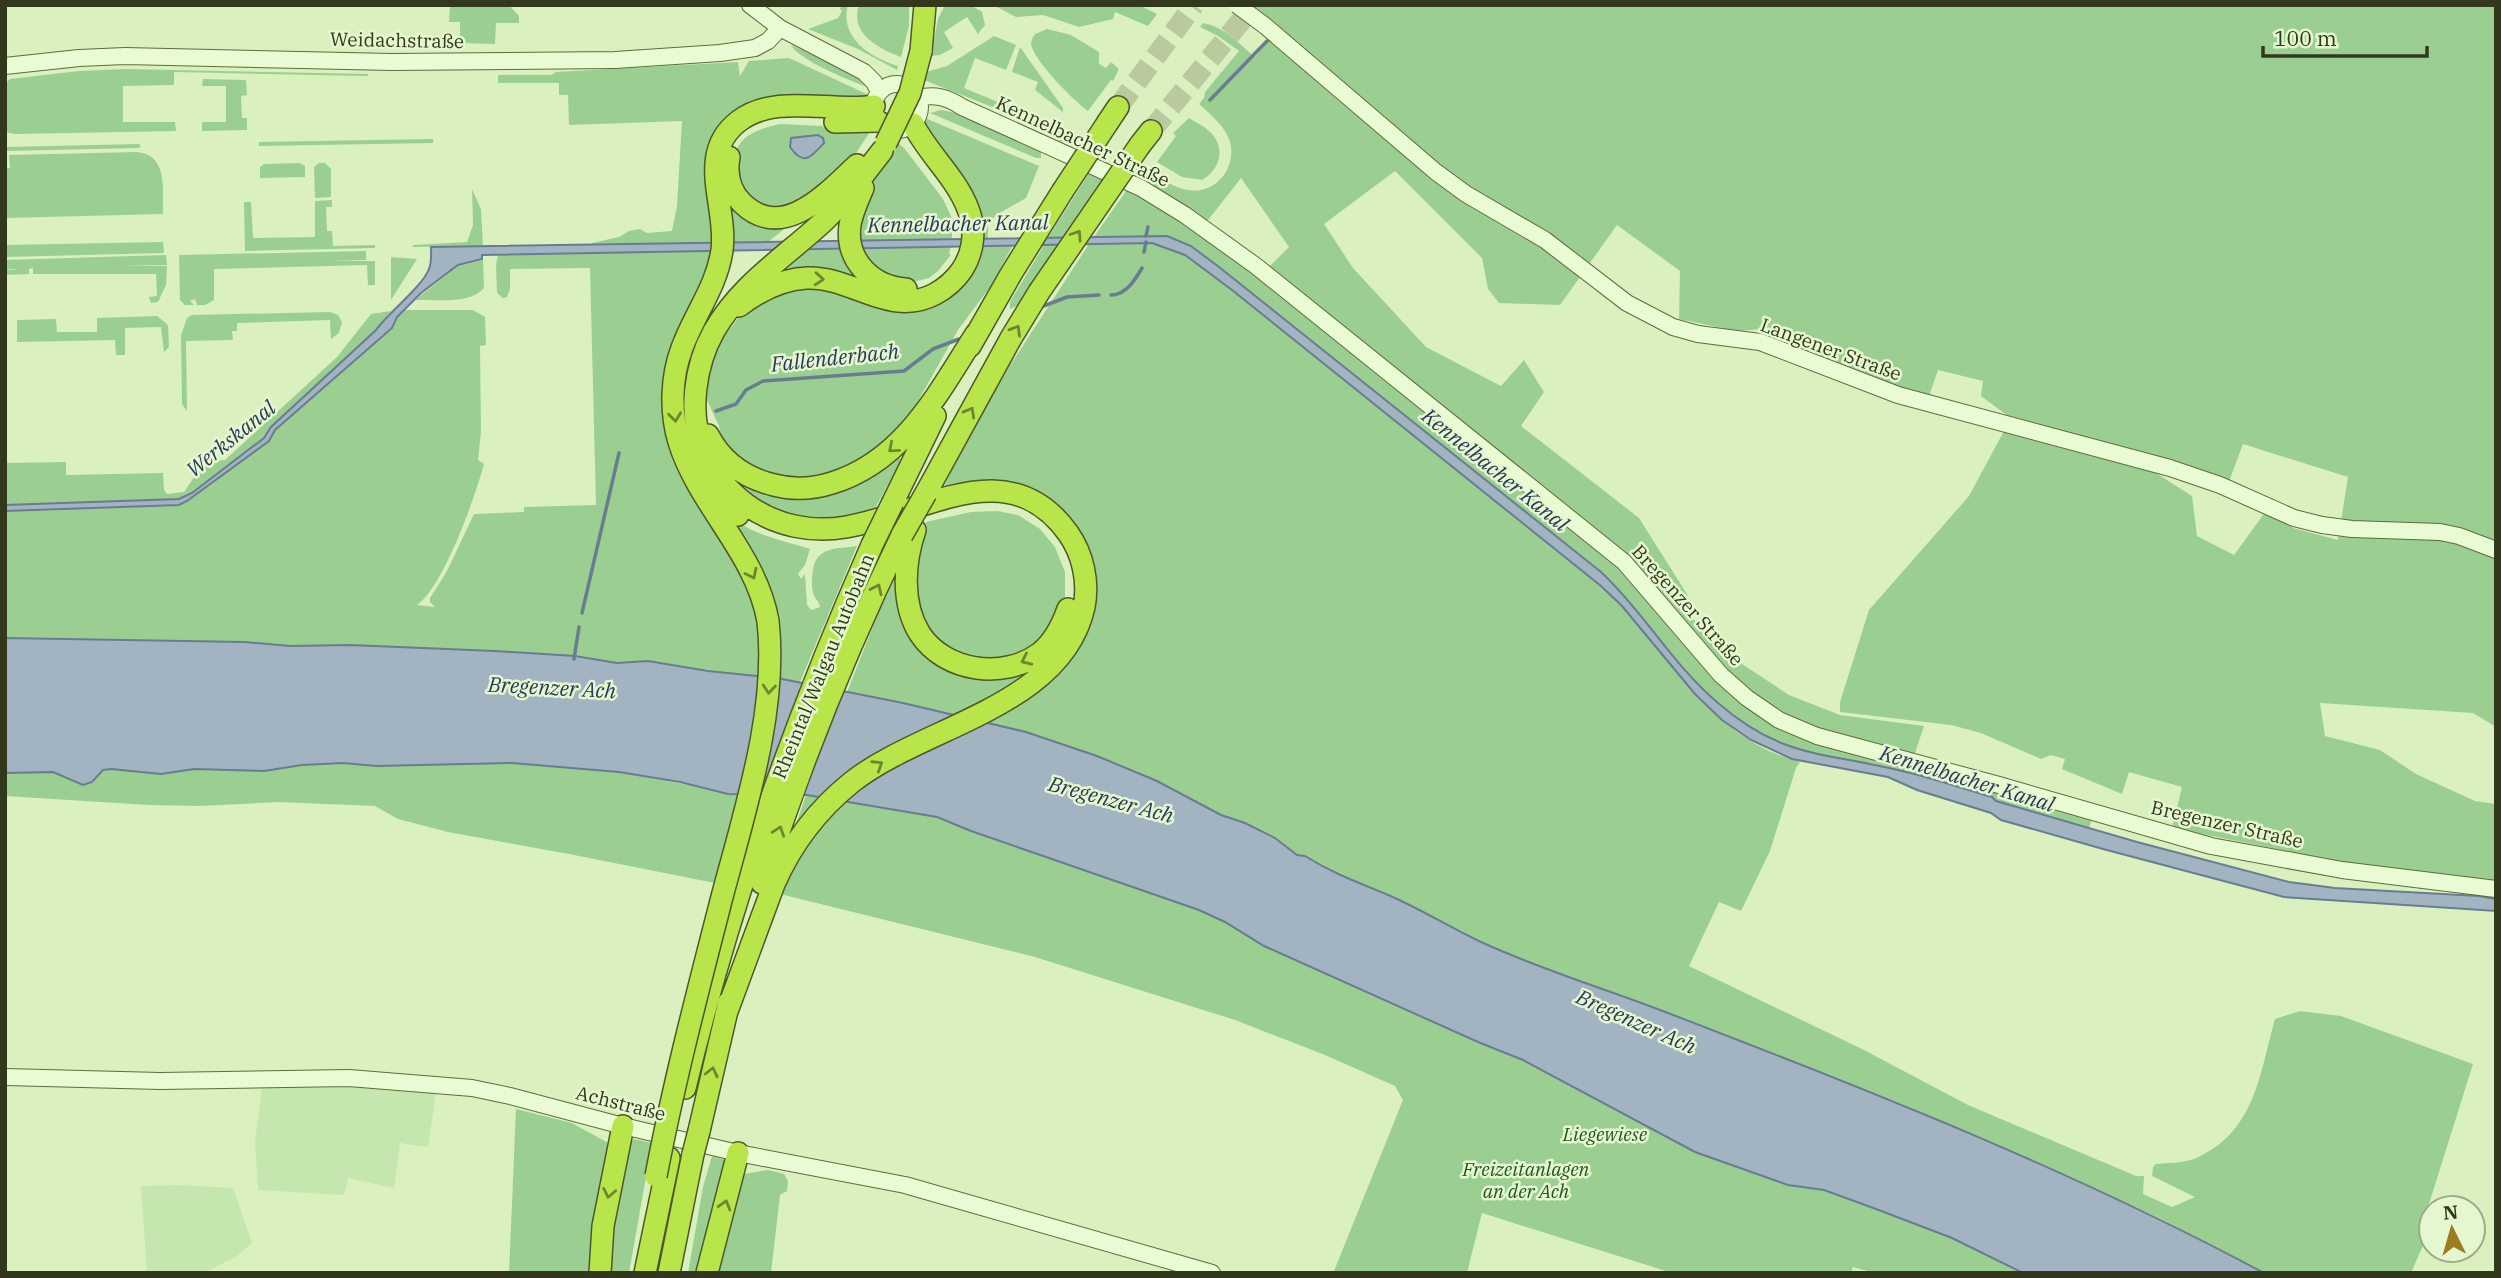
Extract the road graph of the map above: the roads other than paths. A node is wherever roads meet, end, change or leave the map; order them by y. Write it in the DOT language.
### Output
graph roads {
  1 [pos="750,5"];
  2 [pos="925,5"];
  3 [pos="1237,5"];
  4 [pos="780,28"];
  5 [pos="5,66"];
  6 [pos="1113,115"];
  7 [pos="892,118"];
  8 [pos="1146,138"];
  9 [pos="857,165"];
  10 [pos="1185,215"];
  11 [pos="965,242"];
  12 [pos="769,259"];
  13 [pos="717,326"];
  14 [pos="692,327"];
  15 [pos="976,334"];
  16 [pos="696,401"];
  17 [pos="692,471"];
  18 [pos="909,532"];
  19 [pos="2496,550"];
  20 [pos="842,640"];
  21 [pos="2496,889"];
  22 [pos="726,1014"];
  23 [pos="5,1077"];
  24 [pos="623,1126"];
  25 [pos="738,1153"];
  26 [pos="660,1177"];
  27 [pos="600,1273"];
  28 [pos="643,1273"];
  29 [pos="669,1273"];
  30 [pos="707,1273"];
  31 [pos="1212,1273"];
  1 -- 4 [label="main road"];
  2 -- 7 [label="highway, bridge"];
  3 -- 19 [label="main road, Langener Straße, bridge"];
  4 -- 5 [label="main road, Weidachstraße"];
  4 -- 7 [label="main road"];
  6 -- 15 [label="highway, Rheintal/Walgau Autobahn, bridge"];
  7 -- 9 [label="highway"];
  7 -- 9 [label="highway"];
  7 -- 10 [label="main road, Kennelbacher Straße"];
  7 -- 11 [label="highway"];
  7 -- 11 [label="highway"];
  7 -- 12 [label="highway"];
  7 -- 14 [label="highway"];
  18 -- 8 [label="highway, Rheintal/Walgau Autobahn, one-way, bridge"];
  9 -- 12 [label="highway"];
  10 -- 21 [label="main road, Bregenzer Straße"];
  13 -- 11 [label="highway, one-way"];
  12 -- 13 [label="highway"];
  12 -- 14 [label="highway"];
  13 -- 16 [label="highway"];
  14 -- 17 [label="highway, one-way"];
  15 -- 16 [label="highway, one-way"];
  15 -- 20 [label="highway, Rheintal/Walgau Autobahn, bridge"];
  22 -- 16 [label="highway, one-way"];
  17 -- 18 [label="highway, one-way"];
  17 -- 26 [label="highway, one-way, bridge"];
  20 -- 18 [label="highway, Rheintal/Walgau Autobahn, one-way"];
  22 -- 20 [label="highway, Rheintal/Walgau Autobahn, one-way"];
  20 -- 26 [label="highway, Rheintal/Walgau Autobahn"];
  29 -- 22 [label="highway, Rheintal/Walgau Autobahn, one-way, bridge"];
  23 -- 24 [label="main road, Achstraße"];
  24 -- 25 [label="main road, Achstraße"];
  24 -- 27 [label="highway, one-way"];
  30 -- 25 [label="highway, one-way"];
  25 -- 31 [label="main road, Achstraße"];
  26 -- 28 [label="highway"];
}
